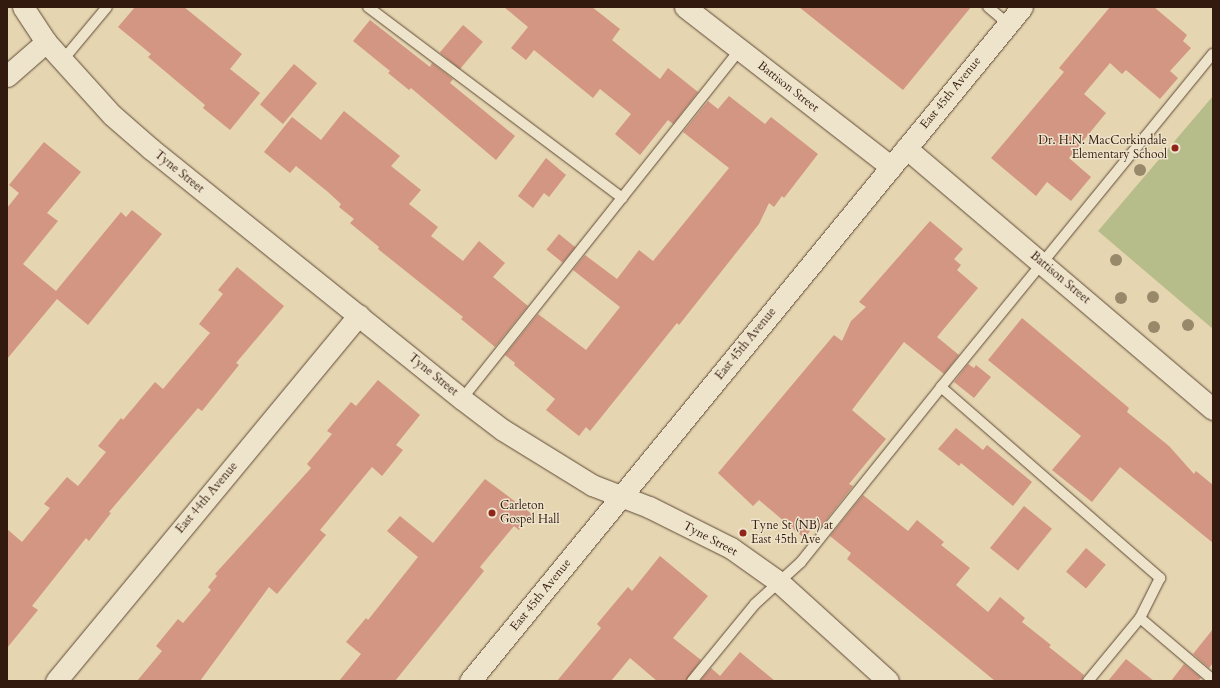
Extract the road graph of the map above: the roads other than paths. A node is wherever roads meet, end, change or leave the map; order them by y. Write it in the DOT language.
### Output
graph roads {
  1 [pos="23,7"];
  2 [pos="107,7"];
  3 [pos="368,7"];
  4 [pos="685,7"];
  5 [pos="988,7"];
  6 [pos="1022,7"];
  7 [pos="1008,24"];
  8 [pos="46,42"];
  9 [pos="740,50"];
  10 [pos="1213,54"];
  11 [pos="62,61"];
  12 [pos="7,76"];
  13 [pos="906,148"];
  14 [pos="891,167"];
  15 [pos="622,198"];
  16 [pos="1043,263"];
  17 [pos="359,315"];
  18 [pos="940,387"];
  19 [pos="462,399"];
  20 [pos="1213,409"];
  21 [pos="621,498"];
  22 [pos="779,582"];
  23 [pos="1140,618"];
  24 [pos="1213,680"];
  25 [pos="56,681"];
  26 [pos="470,681"];
  27 [pos="692,681"];
  28 [pos="888,681"];
  29 [pos="1088,681"];
  1 -- 8 [label="street, Tyne Street"];
  2 -- 11 [label="lane"];
  3 -- 15 [label="lane"];
  4 -- 9 [label="street, Battison Street"];
  5 -- 7 [label="lane"];
  6 -- 7 [label="street, East 45th Avenue"];
  7 -- 13 [label="street, East 45th Avenue"];
  8 -- 11 [label="street, Tyne Street"];
  8 -- 12 [label="street"];
  9 -- 14 [label="street, Battison Street"];
  9 -- 15 [label="lane"];
  10 -- 16 [label="lane"];
  11 -- 17 [label="street, Tyne Street"];
  13 -- 14 [label="street, East 45th Avenue"];
  13 -- 16 [label="street, Battison Street"];
  14 -- 21 [label="street, East 45th Avenue"];
  15 -- 19 [label="lane"];
  16 -- 18 [label="lane"];
  16 -- 20 [label="street, Battison Street"];
  17 -- 19 [label="street, Tyne Street"];
  17 -- 25 [label="street, East 44th Avenue"];
  18 -- 22 [label="lane"];
  18 -- 23 [label="lane"];
  19 -- 21 [label="street, Tyne Street"];
  21 -- 22 [label="street, Tyne Street"];
  21 -- 26 [label="street, East 45th Avenue"];
  22 -- 27 [label="lane"];
  22 -- 28 [label="street, Tyne Street"];
  23 -- 24 [label="lane"];
  23 -- 29 [label="lane"];
}
